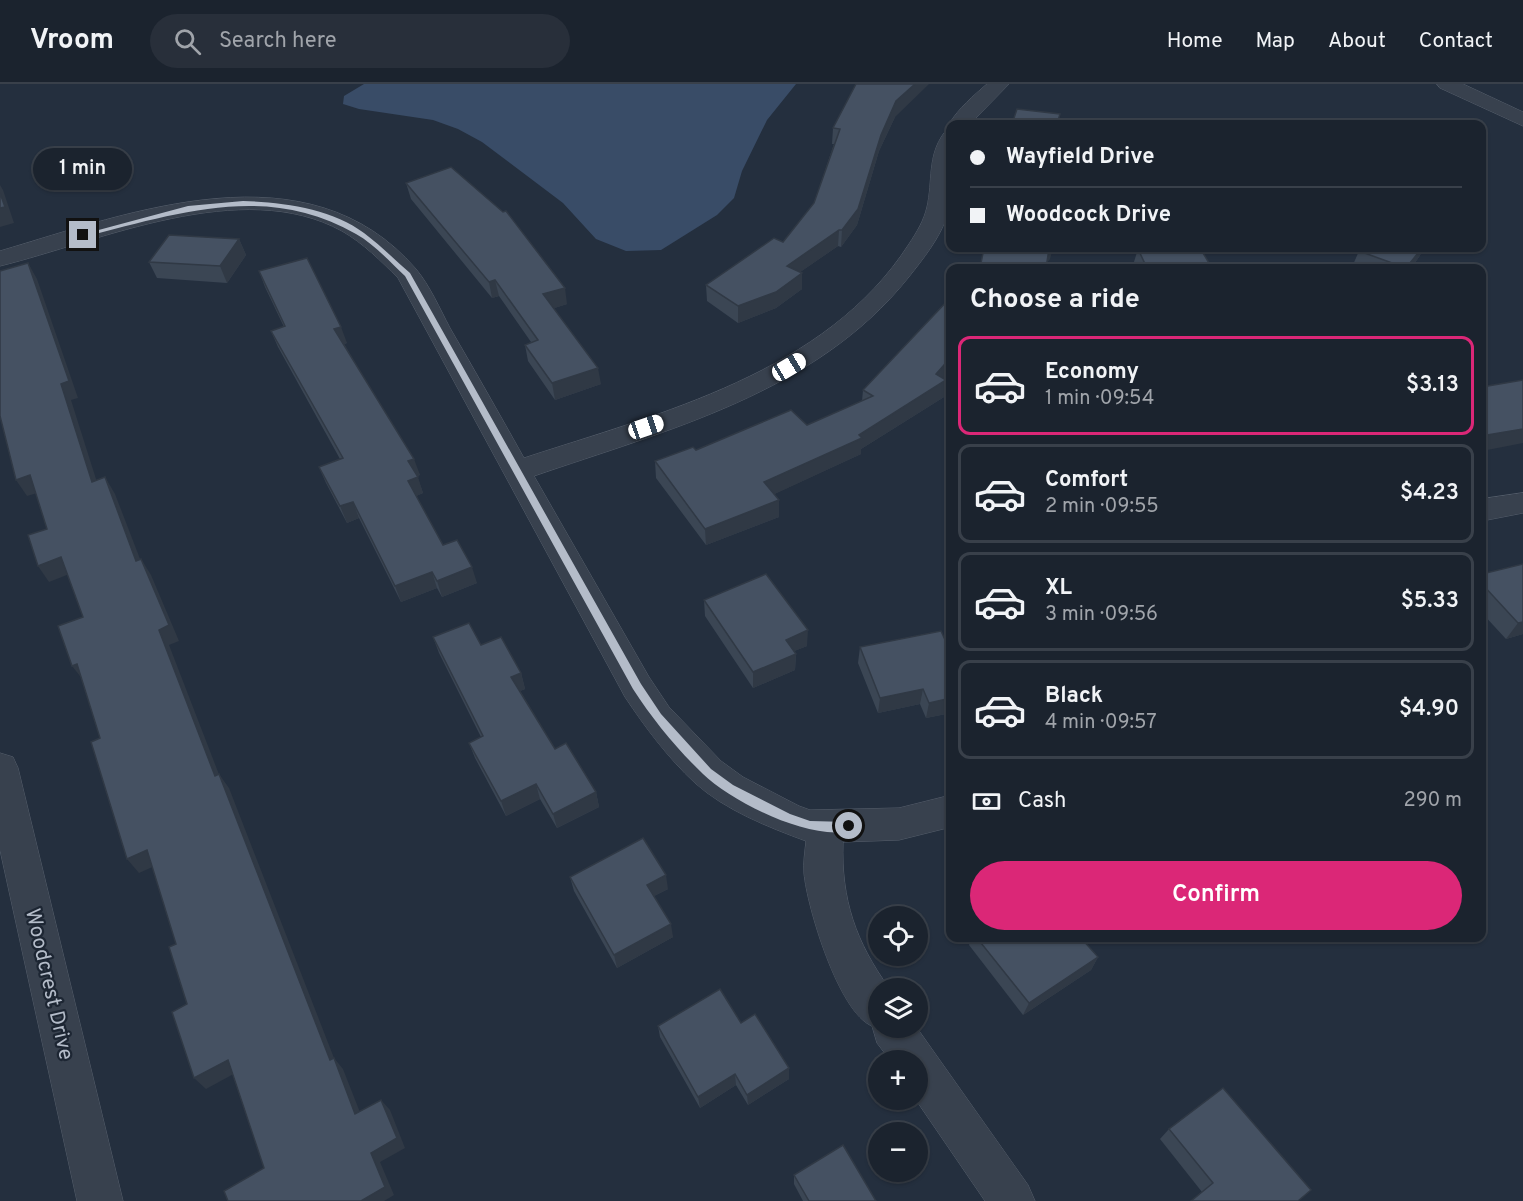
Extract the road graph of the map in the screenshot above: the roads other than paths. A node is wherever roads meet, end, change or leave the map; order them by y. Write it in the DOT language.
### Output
graph roads {
  1 [pos="999,84"];
  2 [pos="1447,84"];
  3 [pos="962,120"];
  4 [pos="1523,120"];
  5 [pos="946,147"];
  6 [pos="945,206"];
  7 [pos="0,259"];
  8 [pos="517,471"];
  9 [pos="1523,503"];
  10 [pos="1486,509"];
  11 [pos="0,768"];
  12 [pos="946,812"];
  13 [pos="825,826"];
  14 [pos="868,994"];
  15 [pos="928,1079"];
  16 [pos="100,1201"];
  17 [pos="1012,1201"];
  1 -- 3 [label="street"];
  2 -- 4 [label="street"];
  5 -- 6 [label="street"];
  6 -- 8 [label="street"];
  7 -- 8 [label="street"];
  8 -- 13 [label="street"];
  9 -- 10 [label="street"];
  11 -- 16 [label="street, Woodcrest Drive"];
  12 -- 13 [label="street"];
  13 -- 14 [label="street"];
  15 -- 17 [label="street"];
}
